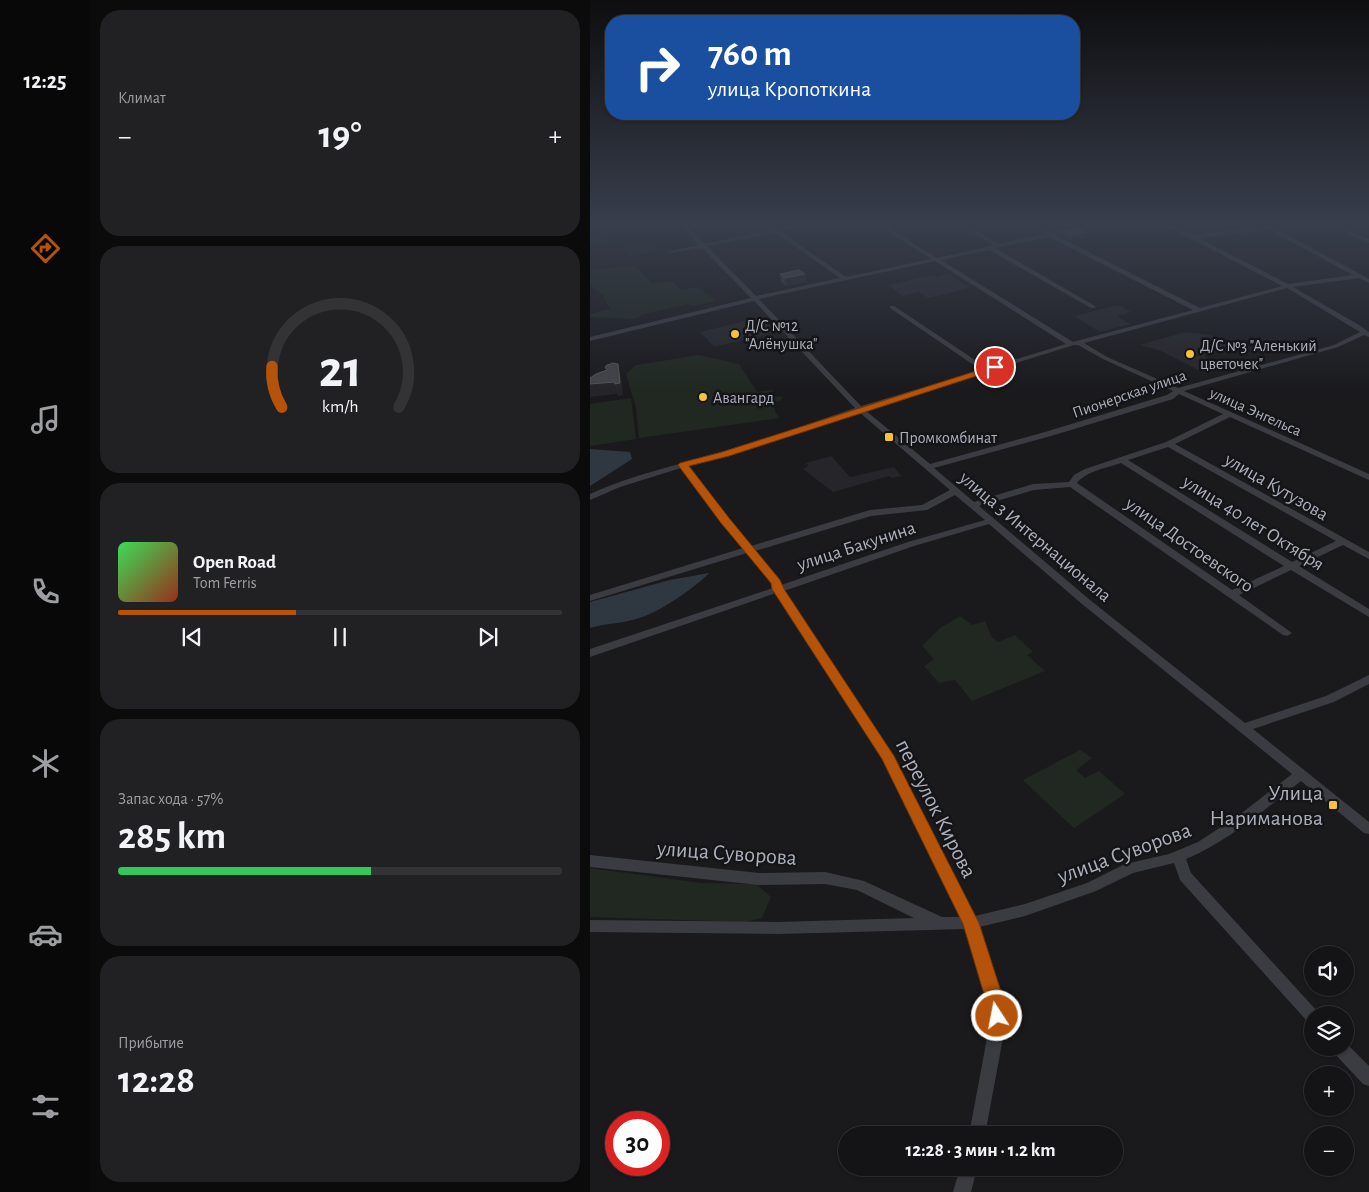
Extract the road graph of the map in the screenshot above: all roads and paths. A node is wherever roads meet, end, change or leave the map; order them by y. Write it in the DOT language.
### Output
graph roads {
  1 [pos="736,281"];
  2 [pos="838,281"];
  3 [pos="970,281"];
  4 [pos="1047,281"];
  5 [pos="1141,281"];
  6 [pos="1274,281"];
  7 [pos="1325,281"];
  8 [pos="1288,288"];
  9 [pos="754,299"];
  10 [pos="892,307"];
  11 [pos="1093,307"];
  12 [pos="1199,310"];
  13 [pos="1367,333"];
  14 [pos="590,339"];
  15 [pos="1075,343"];
  16 [pos="986,370"];
  17 [pos="1179,390"];
  18 [pos="860,409"];
  19 [pos="1230,414"];
  20 [pos="1169,444"];
  21 [pos="1122,460"];
  22 [pos="683,465"];
  23 [pos="929,467"];
  24 [pos="1369,477"];
  25 [pos="1072,484"];
  26 [pos="955,491"];
  27 [pos="590,497"];
  28 [pos="972,505"];
  29 [pos="991,521"];
  30 [pos="1342,542"];
  31 [pos="748,548"];
  32 [pos="1369,556"];
  33 [pos="1292,567"];
  34 [pos="778,589"];
  35 [pos="1232,594"];
  36 [pos="590,598"];
  37 [pos="1369,614"];
  38 [pos="1287,633"];
  39 [pos="590,653"];
  40 [pos="1369,679"];
  41 [pos="1243,728"];
  42 [pos="1300,774"];
  43 [pos="1369,829"];
  44 [pos="1178,855"];
  45 [pos="590,861"];
  46 [pos="971,923"];
  47 [pos="941,924"];
  48 [pos="590,926"];
  49 [pos="1304,1007"];
  50 [pos="1348,1056"];
  51 [pos="1369,1078"];
  52 [pos="978,1126"];
  53 [pos="966,1176"];
  54 [pos="962,1192"];
  1 -- 9 [label="street, улица 3 Интернационала"];
  2 -- 9 [label="street"];
  3 -- 15 [label="street, улица Энгельса"];
  4 -- 11 [label="street"];
  5 -- 12 [label="street"];
  6 -- 8 [label="street"];
  7 -- 8 [label="street"];
  8 -- 12 [label="street"];
  8 -- 13 [label="street"];
  9 -- 14 [label="street"];
  9 -- 18 [label="street, улица 3 Интернационала"];
  10 -- 16 [label="street"];
  12 -- 15 [label="street"];
  13 -- 17 [label="street, Пионерская улица"];
  15 -- 16 [label="street"];
  15 -- 17 [label="street, улица Энгельса"];
  16 -- 18 [label="street"];
  17 -- 19 [label="street, улица Энгельса"];
  17 -- 23 [label="street, Пионерская улица"];
  18 -- 22 [label="street"];
  18 -- 23 [label="street, улица 3 Интернационала"];
  19 -- 20 [label="street"];
  19 -- 24 [label="street, улица Энгельса"];
  20 -- 21 [label="street"];
  20 -- 30 [label="street, улица Кутузова"];
  21 -- 25 [label="street"];
  21 -- 33 [label="street, улица 40 лет Октября"];
  22 -- 27 [label="street"];
  22 -- 31 [label="street, переулок Кирова"];
  23 -- 26 [label="street, улица 3 Интернационала"];
  25 -- 28 [label="street"];
  25 -- 35 [label="street, улица Достоевского"];
  26 -- 28 [label="street, улица 3 Интернационала"];
  26 -- 31 [label="street, улица Бакунина"];
  28 -- 29 [label="street, улица 3 Интернационала"];
  29 -- 34 [label="street, улица Бакунина"];
  29 -- 41 [label="street, улица 3 Интернационала"];
  30 -- 32 [label="street, улица Кутузова"];
  30 -- 33 [label="street"];
  31 -- 34 [label="street, переулок Кирова"];
  31 -- 36 [label="street, улица Бакунина"];
  33 -- 35 [label="street"];
  33 -- 37 [label="street, улица 40 лет Октября"];
  34 -- 39 [label="street, улица Бакунина"];
  34 -- 46 [label="street, переулок Кирова"];
  35 -- 38 [label="street, улица Достоевского"];
  40 -- 41 [label="street"];
  41 -- 42 [label="street, улица 3 Интернационала"];
  42 -- 43 [label="street, улица 3 Интернационала"];
  42 -- 44 [label="street, улица Суворова"];
  44 -- 46 [label="street, улица Суворова"];
  44 -- 49 [label="street"];
  45 -- 47 [label="street, улица Суворова"];
  46 -- 47 [label="street, улица Суворова"];
  46 -- 52 [label="street, переулок Кирова"];
  47 -- 48 [label="street, улица Суворова"];
  50 -- 51 [label="street"];
  53 -- 54 [label="street"];
}
